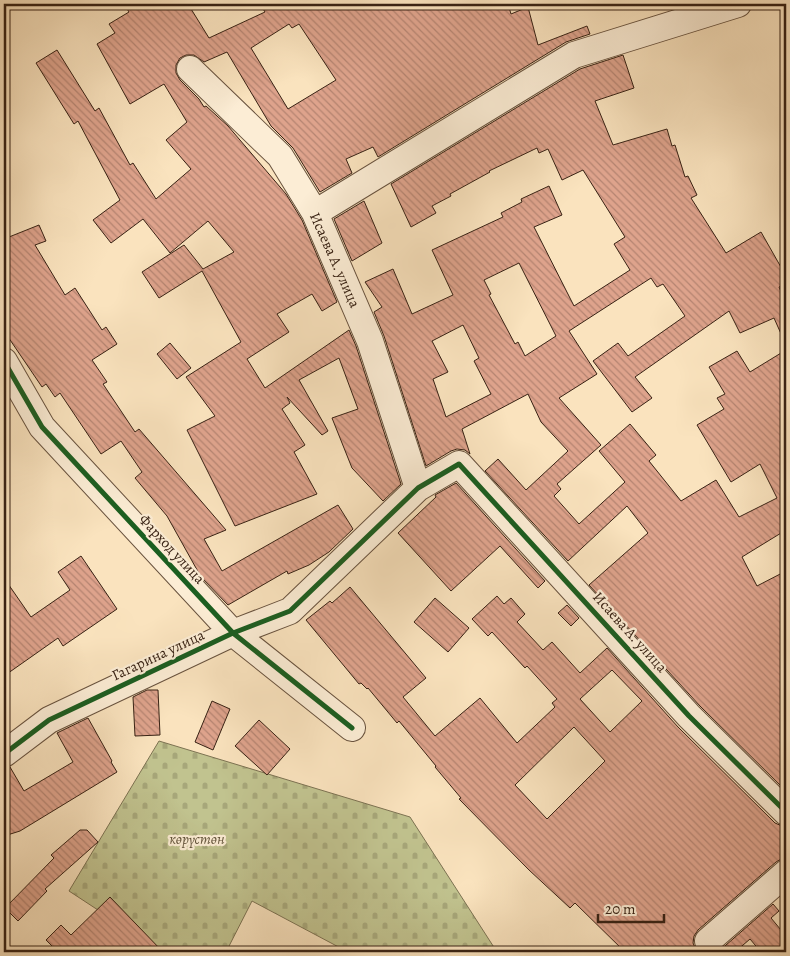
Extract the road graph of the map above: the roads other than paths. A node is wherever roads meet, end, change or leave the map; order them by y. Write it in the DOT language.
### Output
graph roads {
  1 [pos="738,4"];
  2 [pos="190,69"];
  3 [pos="315,213"];
  4 [pos="4,361"];
  5 [pos="459,464"];
  6 [pos="418,488"];
  7 [pos="233,633"];
  8 [pos="352,728"];
  9 [pos="4,754"];
  10 [pos="786,812"];
  11 [pos="786,873"];
  12 [pos="708,941"];
  1 -- 3 [label="street"];
  2 -- 3 [label="street, Исаева А. улица"];
  3 -- 6 [label="street, Исаева А. улица"];
  4 -- 7 [label="street, Фарход улица"];
  5 -- 6 [label="street, Гагарина улица"];
  5 -- 10 [label="street, Исаева А. улица"];
  6 -- 7 [label="street, Гагарина улица"];
  7 -- 8 [label="street, Фарход улица"];
  7 -- 9 [label="street, Гагарина улица"];
  11 -- 12 [label="street"];
}
